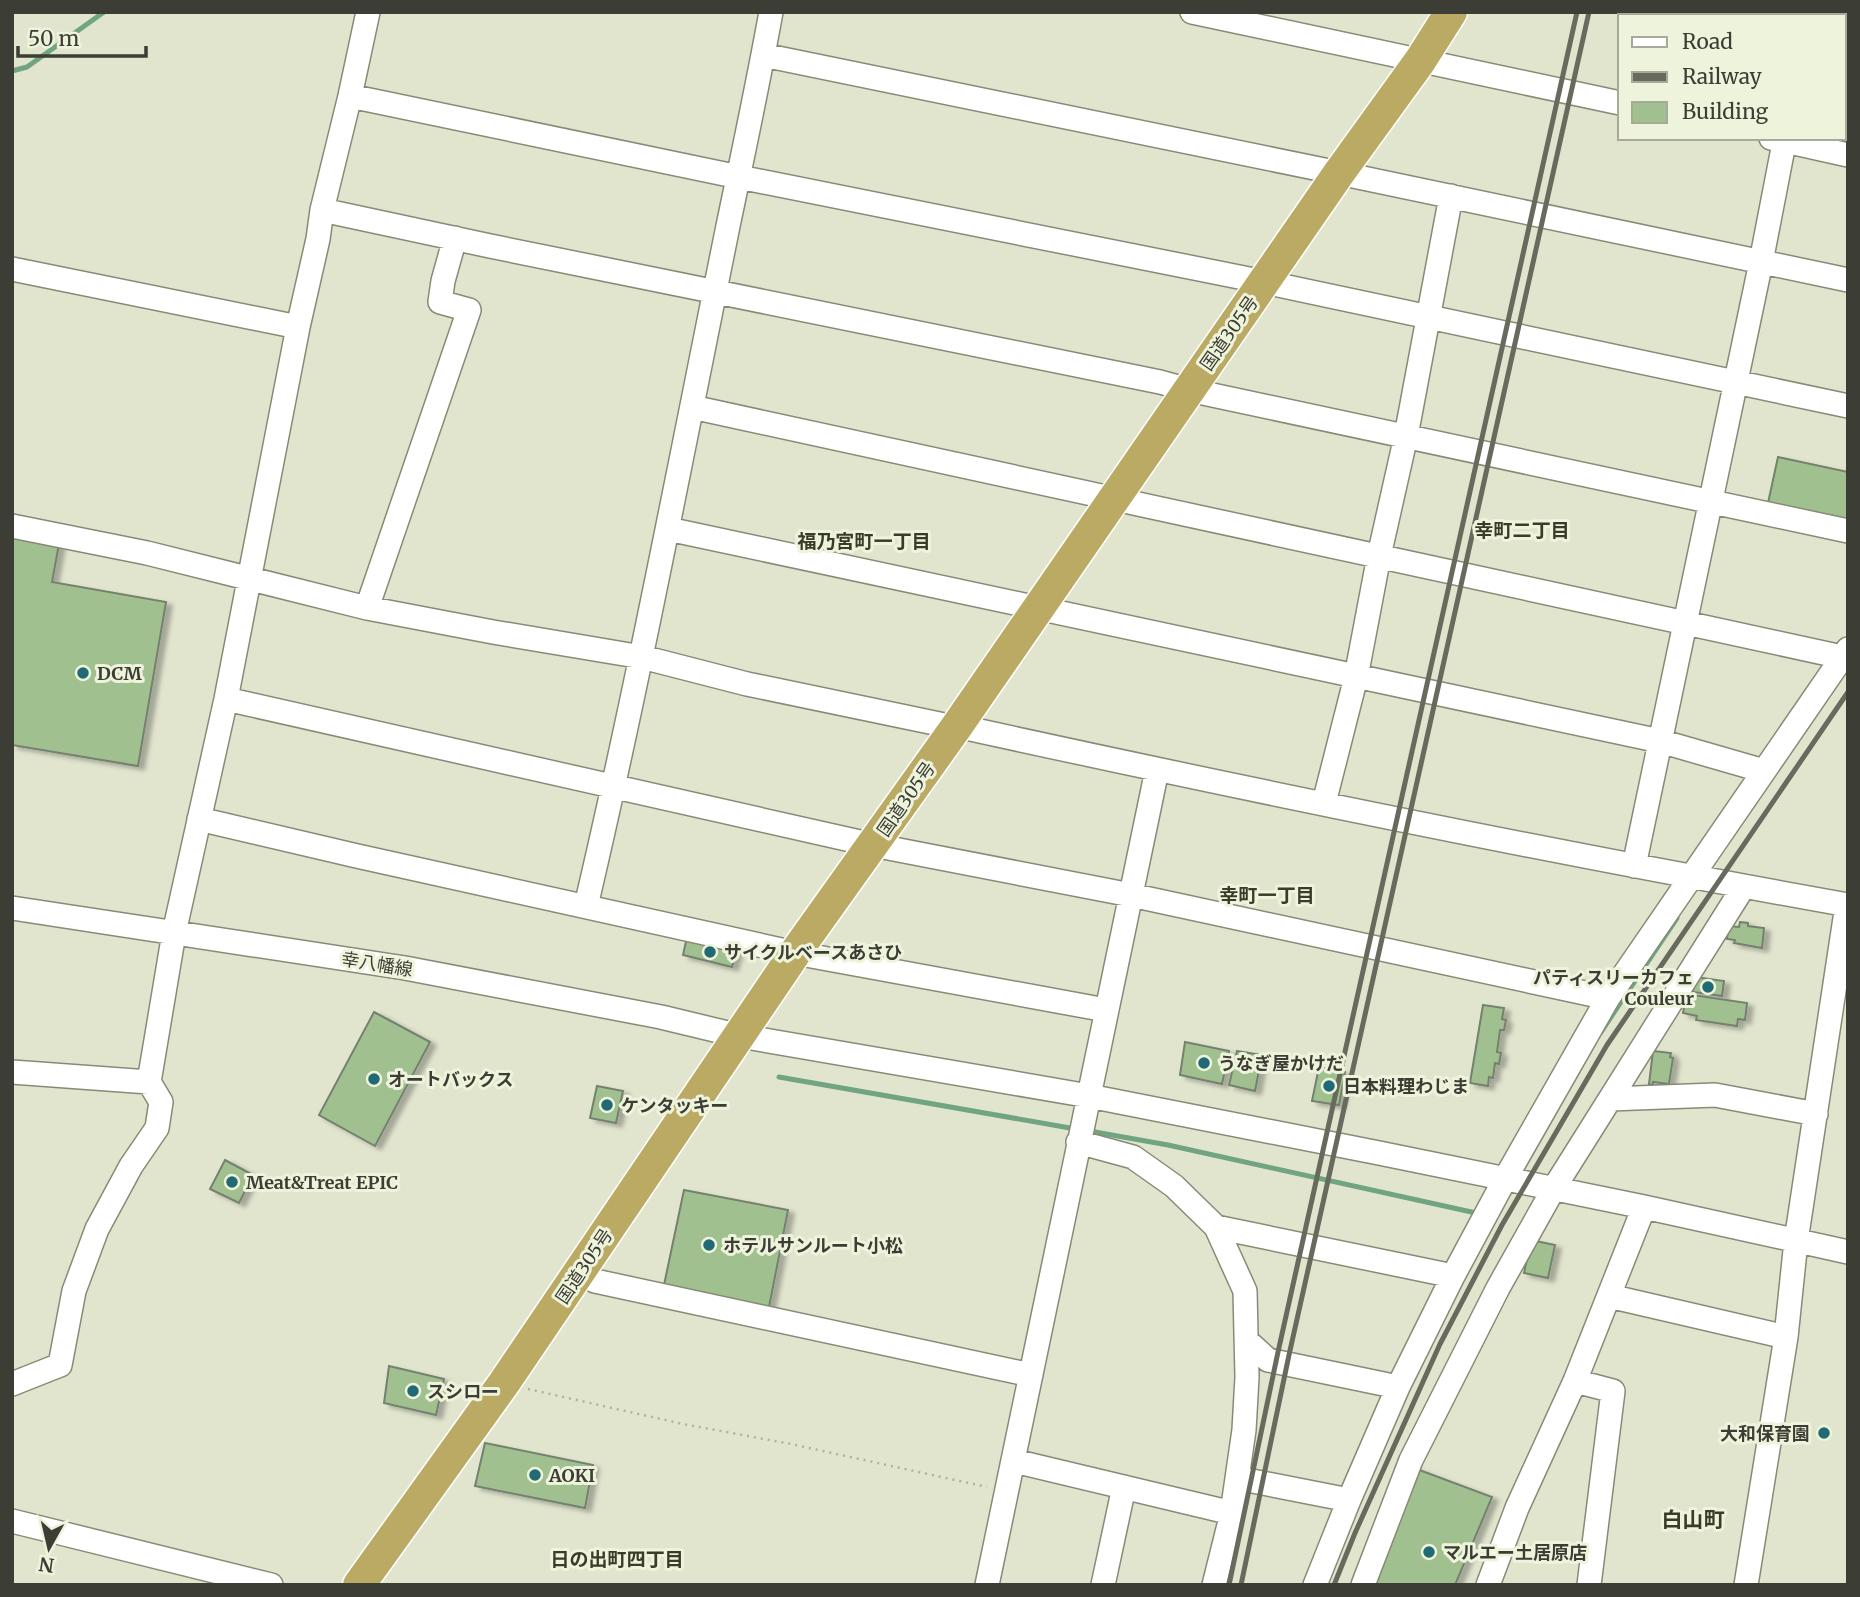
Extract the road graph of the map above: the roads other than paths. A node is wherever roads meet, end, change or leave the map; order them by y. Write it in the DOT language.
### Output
graph roads {
  1 [pos="368,12"];
  2 [pos="771,12"];
  3 [pos="1192,12"];
  4 [pos="1451,12"];
  5 [pos="763,55"];
  6 [pos="1420,61"];
  7 [pos="350,96"];
  8 [pos="1618,103"];
  9 [pos="1780,140"];
  10 [pos="1784,140"];
  11 [pos="1848,155"];
  12 [pos="1339,173"];
  13 [pos="739,177"];
  14 [pos="1451,196"];
  15 [pos="322,210"];
  16 [pos="456,238"];
  17 [pos="1761,261"];
  18 [pos="12,269"];
  19 [pos="1848,280"];
  20 [pos="1264,282"];
  21 [pos="716,292"];
  22 [pos="1427,317"];
  23 [pos="298,327"];
  24 [pos="1735,381"];
  25 [pos="1189,390"];
  26 [pos="1848,406"];
  27 [pos="692,407"];
  28 [pos="1406,436"];
  29 [pos="1114,499"];
  30 [pos="1709,501"];
  31 [pos="12,526"];
  32 [pos="668,529"];
  33 [pos="1848,531"];
  34 [pos="1379,556"];
  35 [pos="248,579"];
  36 [pos="367,608"];
  37 [pos="1038,609"];
  38 [pos="1685,621"];
  39 [pos="1845,653"];
  40 [pos="642,657"];
  41 [pos="1356,677"];
  42 [pos="226,698"];
  43 [pos="957,726"];
  44 [pos="1660,741"];
  45 [pos="1157,770"];
  46 [pos="1765,771"];
  47 [pos="614,787"];
  48 [pos="1324,803"];
  49 [pos="199,819"];
  50 [pos="873,845"];
  51 [pos="1634,866"];
  52 [pos="1693,877"];
  53 [pos="1744,886"];
  54 [pos="1131,895"];
  55 [pos="1848,905"];
  56 [pos="586,906"];
  57 [pos="12,908"];
  58 [pos="174,933"];
  59 [pos="794,953"];
  60 [pos="1608,998"];
  61 [pos="1106,1010"];
  62 [pos="740,1036"];
  63 [pos="12,1072"];
  64 [pos="149,1083"];
  65 [pos="1088,1096"];
  66 [pos="1610,1099"];
  67 [pos="1816,1114"];
  68 [pos="1078,1142"];
  69 [pos="1505,1179"];
  70 [pos="1553,1188"];
  71 [pos="1644,1207"];
  72 [pos="1216,1227"];
  73 [pos="1796,1241"];
  74 [pos="1848,1252"];
  75 [pos="579,1273"];
  76 [pos="1453,1276"];
  77 [pos="1609,1296"];
  78 [pos="1786,1337"];
  79 [pos="1247,1341"];
  80 [pos="1031,1375"];
  81 [pos="1575,1381"];
  82 [pos="12,1384"];
  83 [pos="1398,1387"];
  84 [pos="1014,1461"];
  85 [pos="1237,1479"];
  86 [pos="1124,1487"];
  87 [pos="1349,1500"];
  88 [pos="1232,1513"];
  89 [pos="12,1521"];
  90 [pos="271,1585"];
  91 [pos="359,1585"];
  92 [pos="987,1585"];
  93 [pos="1103,1585"];
  94 [pos="1214,1585"];
  95 [pos="1315,1585"];
  96 [pos="1363,1585"];
  97 [pos="1488,1585"];
  98 [pos="1589,1585"];
  99 [pos="1746,1585"];
  1 -- 7 [label="street"];
  2 -- 5 [label="street"];
  3 -- 6 [label="street"];
  4 -- 6 [label="highway, 国道305号"];
  5 -- 12 [label="street"];
  5 -- 13 [label="street"];
  6 -- 8 [label="street"];
  6 -- 12 [label="highway, 国道305号"];
  7 -- 13 [label="street"];
  7 -- 15 [label="street"];
  9 -- 17 [label="street"];
  10 -- 11 [label="street"];
  12 -- 14 [label="street"];
  12 -- 20 [label="highway, 国道305号"];
  13 -- 20 [label="street"];
  13 -- 21 [label="street"];
  14 -- 17 [label="street"];
  14 -- 22 [label="street"];
  15 -- 16 [label="street"];
  15 -- 23 [label="street"];
  16 -- 21 [label="street"];
  16 -- 36 [label="street"];
  17 -- 19 [label="street"];
  17 -- 24 [label="street"];
  18 -- 23 [label="street"];
  20 -- 22 [label="street"];
  20 -- 25 [label="highway, 国道305号"];
  21 -- 25 [label="street"];
  21 -- 27 [label="street"];
  22 -- 24 [label="street"];
  22 -- 28 [label="street"];
  23 -- 35 [label="street"];
  24 -- 26 [label="street"];
  24 -- 30 [label="street"];
  25 -- 28 [label="street"];
  25 -- 29 [label="highway, 国道305号"];
  27 -- 29 [label="street"];
  27 -- 32 [label="street"];
  28 -- 30 [label="street"];
  28 -- 34 [label="street"];
  29 -- 34 [label="street"];
  29 -- 37 [label="highway, 国道305号"];
  30 -- 33 [label="street"];
  30 -- 38 [label="street"];
  31 -- 35 [label="street"];
  32 -- 37 [label="street"];
  32 -- 40 [label="street"];
  34 -- 38 [label="street"];
  34 -- 41 [label="street"];
  35 -- 36 [label="street"];
  35 -- 42 [label="street"];
  36 -- 40 [label="street"];
  37 -- 41 [label="street"];
  37 -- 43 [label="highway, 国道305号"];
  38 -- 39 [label="street"];
  38 -- 44 [label="street"];
  39 -- 46 [label="street"];
  40 -- 43 [label="street"];
  40 -- 47 [label="street"];
  41 -- 44 [label="street"];
  41 -- 48 [label="street"];
  42 -- 47 [label="street"];
  42 -- 49 [label="street"];
  43 -- 45 [label="street"];
  43 -- 50 [label="highway, 国道305号"];
  44 -- 46 [label="street"];
  44 -- 51 [label="street"];
  45 -- 48 [label="street"];
  45 -- 54 [label="street"];
  46 -- 52 [label="street"];
  47 -- 50 [label="street"];
  47 -- 56 [label="street"];
  48 -- 51 [label="street"];
  49 -- 56 [label="street"];
  49 -- 58 [label="street"];
  50 -- 54 [label="street"];
  50 -- 59 [label="highway, 国道305号"];
  51 -- 52 [label="street"];
  52 -- 53 [label="street"];
  52 -- 60 [label="street"];
  53 -- 55 [label="street"];
  53 -- 66 [label="street"];
  54 -- 60 [label="street"];
  54 -- 61 [label="street"];
  55 -- 67 [label="street"];
  56 -- 59 [label="street"];
  57 -- 58 [label="street, 幸八幡線"];
  58 -- 62 [label="street, 幸八幡線"];
  58 -- 64 [label="street"];
  59 -- 61 [label="street"];
  59 -- 62 [label="highway, 国道305号"];
  60 -- 69 [label="street"];
  61 -- 65 [label="street"];
  62 -- 65 [label="street, 幸八幡線"];
  62 -- 75 [label="highway, 国道305号"];
  63 -- 64 [label="street"];
  64 -- 82 [label="street"];
  65 -- 68 [label="street"];
  65 -- 69 [label="street, 幸八幡線"];
  66 -- 67 [label="street"];
  66 -- 70 [label="street"];
  67 -- 73 [label="street"];
  68 -- 72 [label="street"];
  68 -- 80 [label="street"];
  69 -- 70 [label="street, 幸八幡線"];
  69 -- 76 [label="street"];
  70 -- 71 [label="street, 幸八幡線"];
  70 -- 96 [label="street"];
  71 -- 73 [label="street, 幸八幡線"];
  71 -- 77 [label="street"];
  72 -- 76 [label="street"];
  72 -- 79 [label="street"];
  73 -- 74 [label="street, 幸八幡線"];
  73 -- 78 [label="street"];
  75 -- 80 [label="street"];
  75 -- 91 [label="highway, 国道305号"];
  76 -- 83 [label="street"];
  77 -- 78 [label="street"];
  77 -- 81 [label="street"];
  78 -- 99 [label="street"];
  79 -- 83 [label="street"];
  79 -- 85 [label="street"];
  80 -- 84 [label="street"];
  81 -- 97 [label="street"];
  81 -- 98 [label="street"];
  83 -- 87 [label="street"];
  84 -- 86 [label="street"];
  84 -- 92 [label="street"];
  85 -- 87 [label="street"];
  85 -- 88 [label="street"];
  86 -- 88 [label="street"];
  86 -- 93 [label="street"];
  87 -- 95 [label="street"];
  88 -- 94 [label="street"];
  89 -- 90 [label="street"];
}
